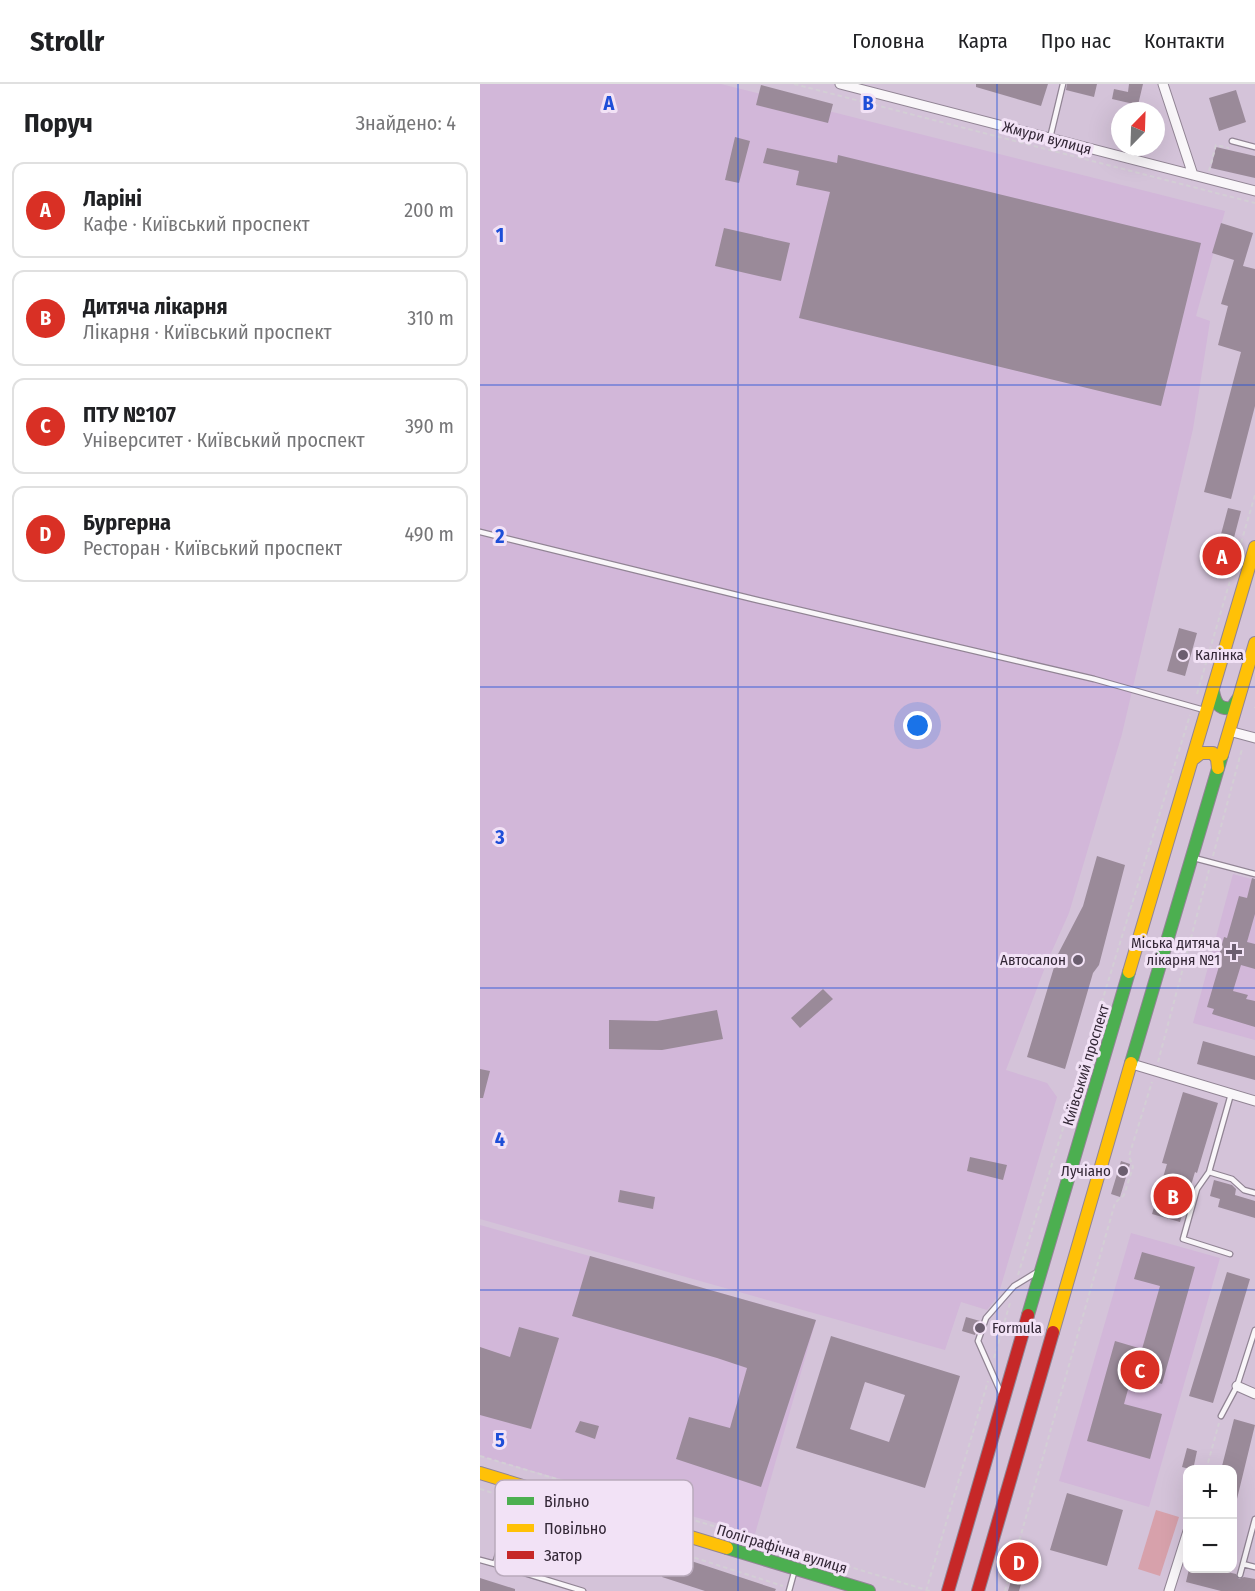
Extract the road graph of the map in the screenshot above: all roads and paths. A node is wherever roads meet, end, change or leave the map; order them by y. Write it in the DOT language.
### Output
graph roads {
  1 [pos="794,84"];
  2 [pos="840,84"];
  3 [pos="1063,84"];
  4 [pos="1163,84"];
  5 [pos="1050,138"];
  6 [pos="1232,141"];
  7 [pos="1255,147"];
  8 [pos="1193,176"];
  9 [pos="1207,179"];
  10 [pos="1255,192"];
  11 [pos="1255,203"];
  12 [pos="1255,495"];
  13 [pos="480,532"];
  14 [pos="1255,547"];
  15 [pos="1255,643"];
  16 [pos="1213,691"];
  17 [pos="1197,694"];
  18 [pos="1239,698"];
  19 [pos="1207,711"];
  20 [pos="1188,721"];
  21 [pos="1229,731"];
  22 [pos="1255,738"];
  23 [pos="1242,749"];
  24 [pos="1192,760"];
  25 [pos="1218,768"];
  26 [pos="1192,857"];
  27 [pos="1211,862"];
  28 [pos="1255,874"];
  29 [pos="1132,1064"];
  30 [pos="1155,1071"];
  31 [pos="1231,1094"];
  32 [pos="1255,1101"];
  33 [pos="1209,1172"];
  34 [pos="1255,1193"];
  35 [pos="1230,1254"];
  36 [pos="1041,1269"];
  37 [pos="1014,1286"];
  38 [pos="1255,1330"];
  39 [pos="991,1369"];
  40 [pos="1237,1386"];
  41 [pos="1255,1394"];
  42 [pos="1003,1400"];
  43 [pos="1221,1416"];
  44 [pos="480,1456"];
  45 [pos="1207,1465"];
  46 [pos="480,1473"];
  47 [pos="505,1480"];
  48 [pos="560,1480"];
  49 [pos="480,1489"];
  50 [pos="495,1494"];
  51 [pos="1255,1519"];
  52 [pos="693,1520"];
  53 [pos="693,1538"];
  54 [pos="1183,1548"];
  55 [pos="693,1558"];
  56 [pos="480,1560"];
  57 [pos="495,1564"];
  58 [pos="1243,1564"];
  59 [pos="1255,1567"];
  60 [pos="795,1569"];
  61 [pos="1240,1575"];
  62 [pos="534,1576"];
  63 [pos="842,1587"];
  64 [pos="790,1590"];
  65 [pos="926,1590"];
  66 [pos="583,1591"];
  67 [pos="869,1591"];
  68 [pos="930,1591"];
  69 [pos="948,1591"];
  70 [pos="978,1591"];
  71 [pos="1005,1591"];
  72 [pos="1170,1591"];
  1 -- 11 [label="path"];
  2 -- 5 [label="street, Жмури вулиця"];
  3 -- 5 [label="lane"];
  4 -- 8 [label="street"];
  5 -- 8 [label="street, Жмури вулиця"];
  6 -- 7 [label="lane"];
  6 -- 9 [label="path"];
  8 -- 9 [label="street, Жмури вулиця"];
  9 -- 10 [label="street, Жмури вулиця"];
  12 -- 17 [label="path"];
  13 -- 19 [label="lane"];
  14 -- 16 [label="main road, Київський проспект"];
  15 -- 18 [label="main road"];
  16 -- 18 [label="main road"];
  16 -- 19 [label="main road, Київський проспект"];
  18 -- 21 [label="main road"];
  19 -- 24 [label="main road, Київський проспект"];
  20 -- 37 [label="path"];
  21 -- 22 [label="street"];
  21 -- 25 [label="main road"];
  23 -- 27 [label="path"];
  24 -- 25 [label="main road"];
  24 -- 36 [label="main road, Київський проспект"];
  25 -- 26 [label="main road"];
  26 -- 27 [label="lane"];
  26 -- 29 [label="main road"];
  27 -- 28 [label="lane"];
  27 -- 30 [label="path"];
  29 -- 30 [label="street"];
  29 -- 70 [label="main road"];
  30 -- 31 [label="street"];
  30 -- 71 [label="path"];
  31 -- 32 [label="street"];
  31 -- 33 [label="lane"];
  33 -- 34 [label="lane"];
  33 -- 35 [label="lane"];
  36 -- 37 [label="lane"];
  36 -- 42 [label="main road, Київський проспект"];
  37 -- 39 [label="path"];
  37 -- 39 [label="lane"];
  38 -- 40 [label="lane"];
  39 -- 42 [label="lane"];
  39 -- 65 [label="path"];
  40 -- 41 [label="street"];
  40 -- 43 [label="lane"];
  42 -- 69 [label="main road, Київський проспект"];
  43 -- 45 [label="path"];
  44 -- 48 [label="path"];
  46 -- 47 [label="main road, Поліграфічна вулиця"];
  49 -- 50 [label="path"];
  51 -- 58 [label="lane"];
  52 -- 65 [label="path"];
  53 -- 60 [label="main road, Поліграфічна вулиця"];
  54 -- 72 [label="street"];
  55 -- 64 [label="path"];
  56 -- 57 [label="lane"];
  58 -- 59 [label="lane"];
  58 -- 61 [label="lane"];
  60 -- 63 [label="main road, Поліграфічна вулиця"];
  60 -- 64 [label="lane"];
  62 -- 66 [label="lane"];
  63 -- 67 [label="main road, Поліграфічна вулиця"];
  65 -- 68 [label="path"];
}
